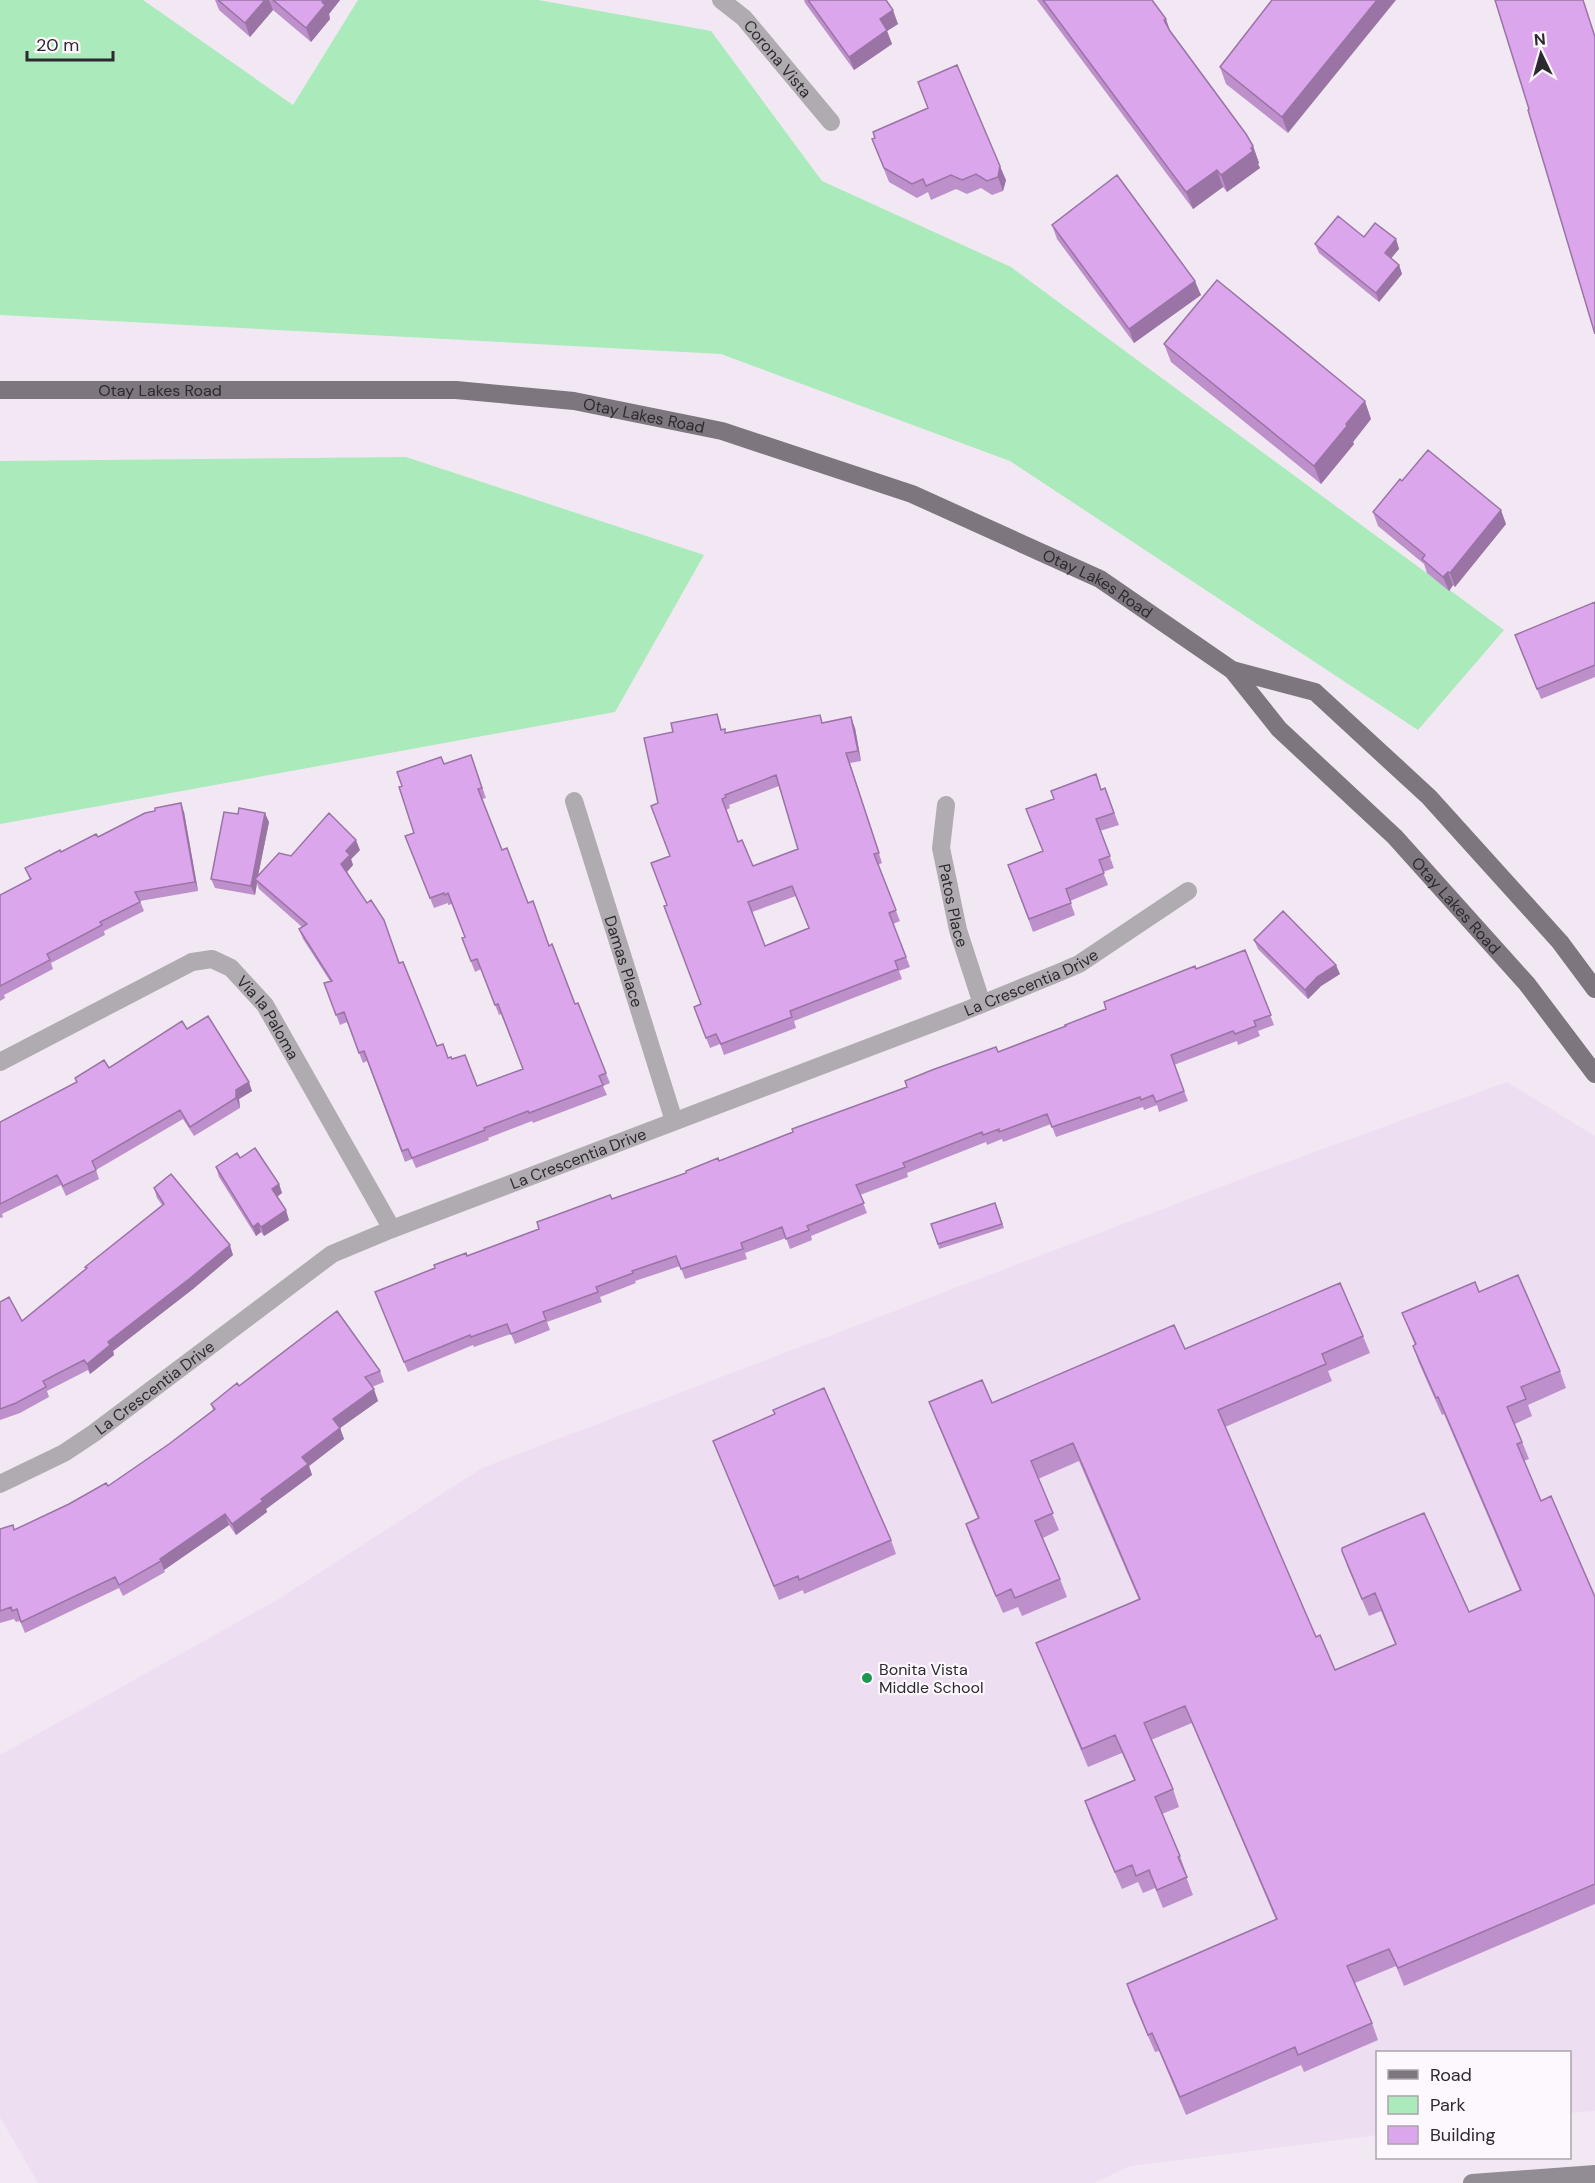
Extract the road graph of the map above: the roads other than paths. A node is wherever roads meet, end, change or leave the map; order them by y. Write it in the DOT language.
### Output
graph roads {
  1 [pos="721,0"];
  2 [pos="831,122"];
  3 [pos="0,390"];
  4 [pos="1232,670"];
  5 [pos="574,801"];
  6 [pos="946,805"];
  7 [pos="1188,891"];
  8 [pos="1595,989"];
  9 [pos="982,1004"];
  10 [pos="0,1062"];
  11 [pos="1595,1074"];
  12 [pos="674,1121"];
  13 [pos="392,1229"];
  14 [pos="0,1484"];
  15 [pos="1595,2174"];
  16 [pos="1472,2183"];
  1 -- 2 [label="street, Corona Vista"];
  3 -- 4 [label="main road, Otay Lakes Road"];
  4 -- 8 [label="main road, Otay Lakes Road"];
  4 -- 11 [label="main road, Otay Lakes Road"];
  5 -- 12 [label="street, Damas Place"];
  6 -- 9 [label="street, Patos Place"];
  7 -- 9 [label="street, La Crescentia Drive"];
  9 -- 12 [label="street, La Crescentia Drive"];
  10 -- 13 [label="street, Via la Paloma"];
  12 -- 13 [label="street, La Crescentia Drive"];
  13 -- 14 [label="street, La Crescentia Drive"];
  15 -- 16 [label="street"];
}
